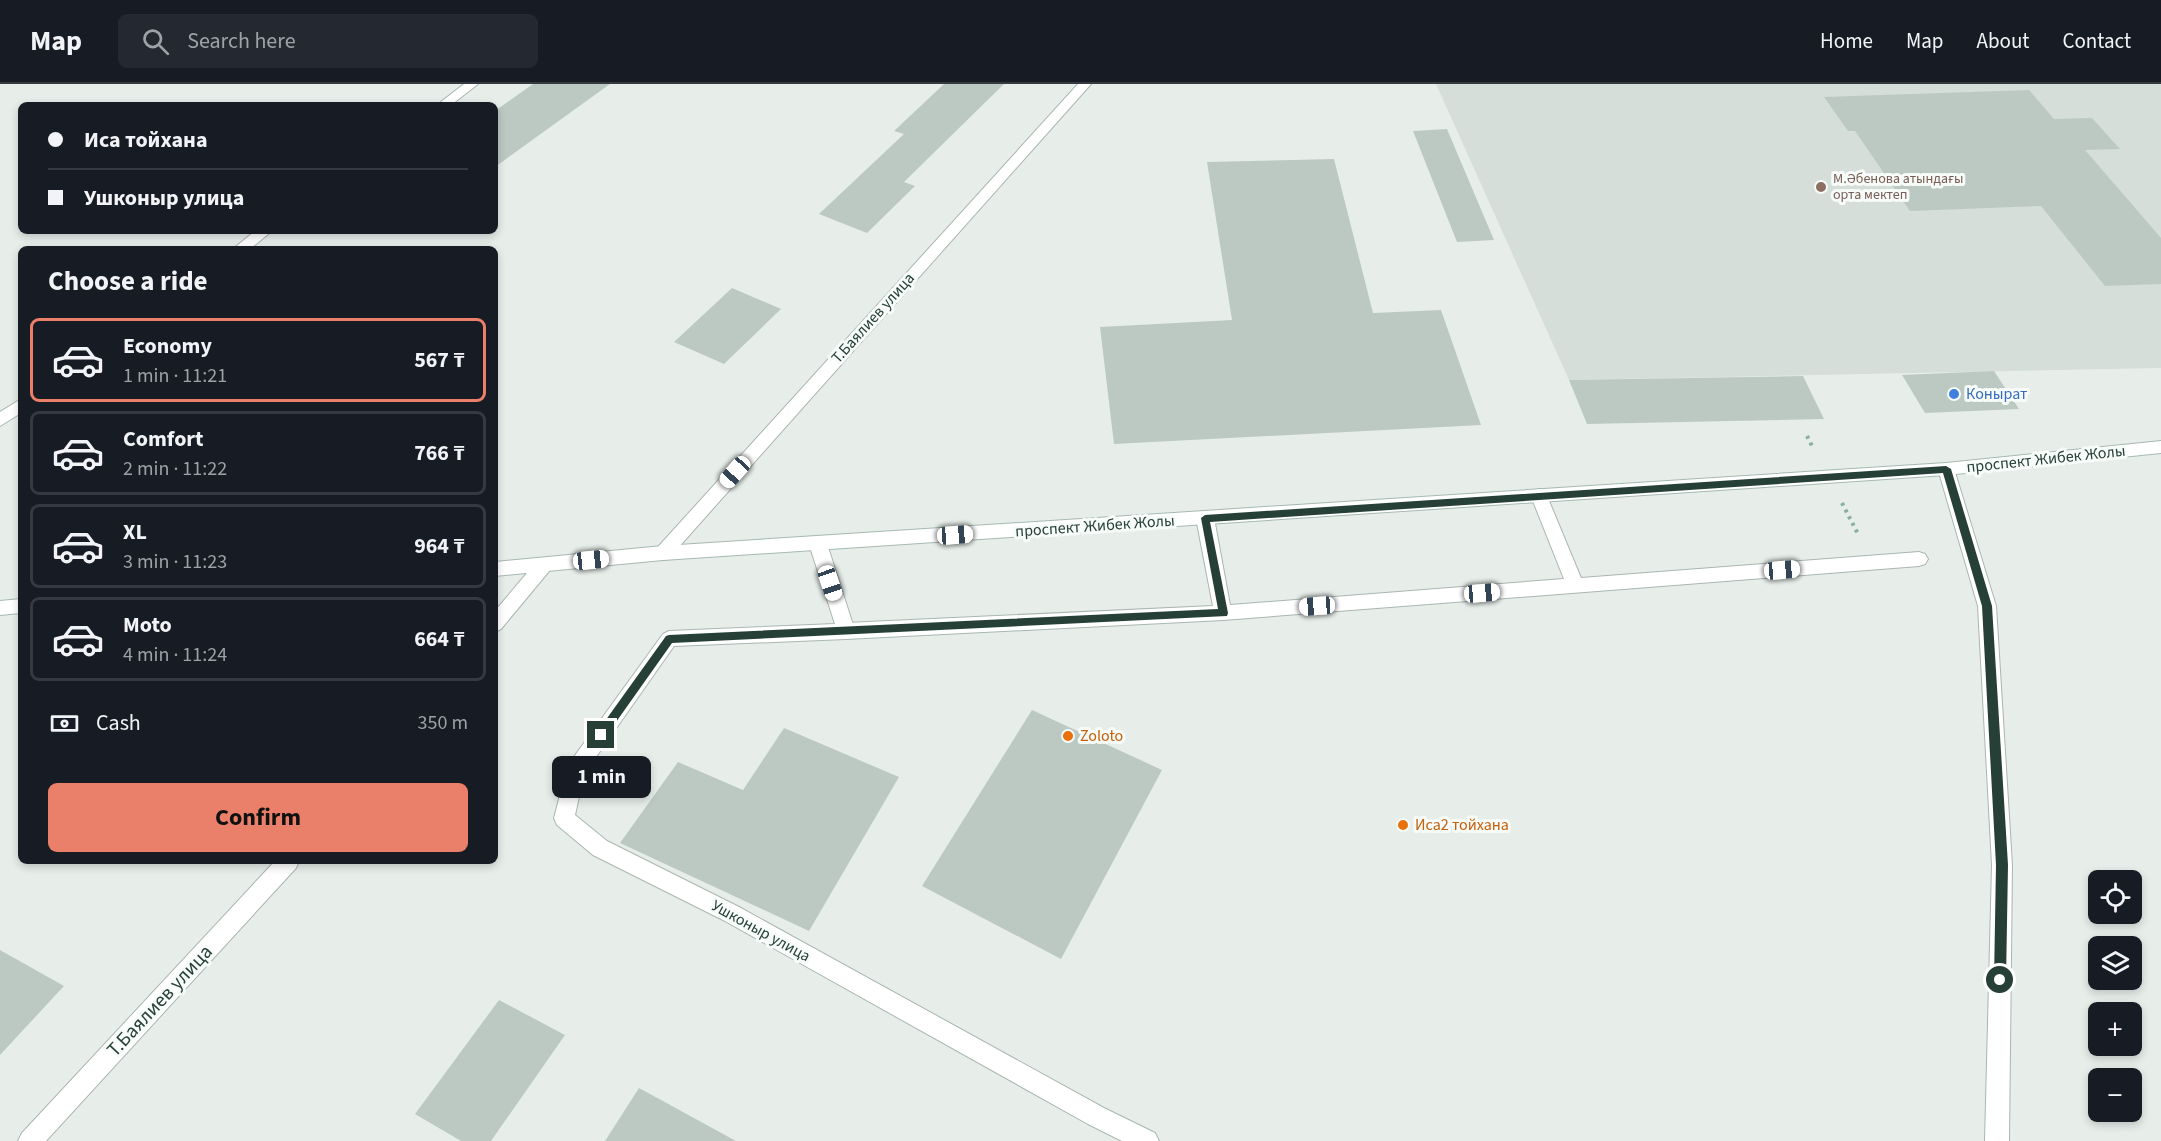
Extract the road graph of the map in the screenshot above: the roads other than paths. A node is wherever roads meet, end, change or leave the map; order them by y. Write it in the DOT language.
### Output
graph roads {
  1 [pos="472,84"];
  2 [pos="1085,84"];
  3 [pos="447,102"];
  4 [pos="262,234"];
  5 [pos="244,246"];
  6 [pos="18,407"];
  7 [pos="1,418"];
  8 [pos="2161,447"];
  9 [pos="1946,469"];
  10 [pos="1539,496"];
  11 [pos="1205,518"];
  12 [pos="818,544"];
  13 [pos="663,553"];
  14 [pos="1919,559"];
  15 [pos="544,565"];
  16 [pos="498,569"];
  17 [pos="1575,586"];
  18 [pos="18,606"];
  19 [pos="0,608"];
  20 [pos="1223,613"];
  21 [pos="498,620"];
  22 [pos="846,631"];
  23 [pos="286,864"];
  24 [pos="30,1141"];
  25 [pos="1147,1141"];
  26 [pos="1997,1141"];
  1 -- 3 [label="street"];
  2 -- 13 [label="street, Т.Баялиев улица"];
  4 -- 5 [label="street"];
  6 -- 7 [label="street"];
  8 -- 9 [label="street, проспект Жибек Жолы"];
  9 -- 10 [label="street, проспект Жибек Жолы"];
  9 -- 26 [label="street"];
  10 -- 11 [label="street, проспект Жибек Жолы"];
  10 -- 17 [label="street"];
  11 -- 12 [label="street, проспект Жибек Жолы"];
  11 -- 20 [label="street"];
  12 -- 13 [label="street, проспект Жибек Жолы"];
  12 -- 22 [label="street"];
  13 -- 15 [label="street, проспект Жибек Жолы"];
  14 -- 17 [label="street"];
  15 -- 16 [label="street, проспект Жибек Жолы"];
  15 -- 21 [label="street"];
  17 -- 20 [label="street"];
  18 -- 19 [label="street"];
  20 -- 22 [label="street"];
  22 -- 25 [label="street, Ушконыр улица"];
  23 -- 24 [label="street, Т.Баялиев улица"];
}
